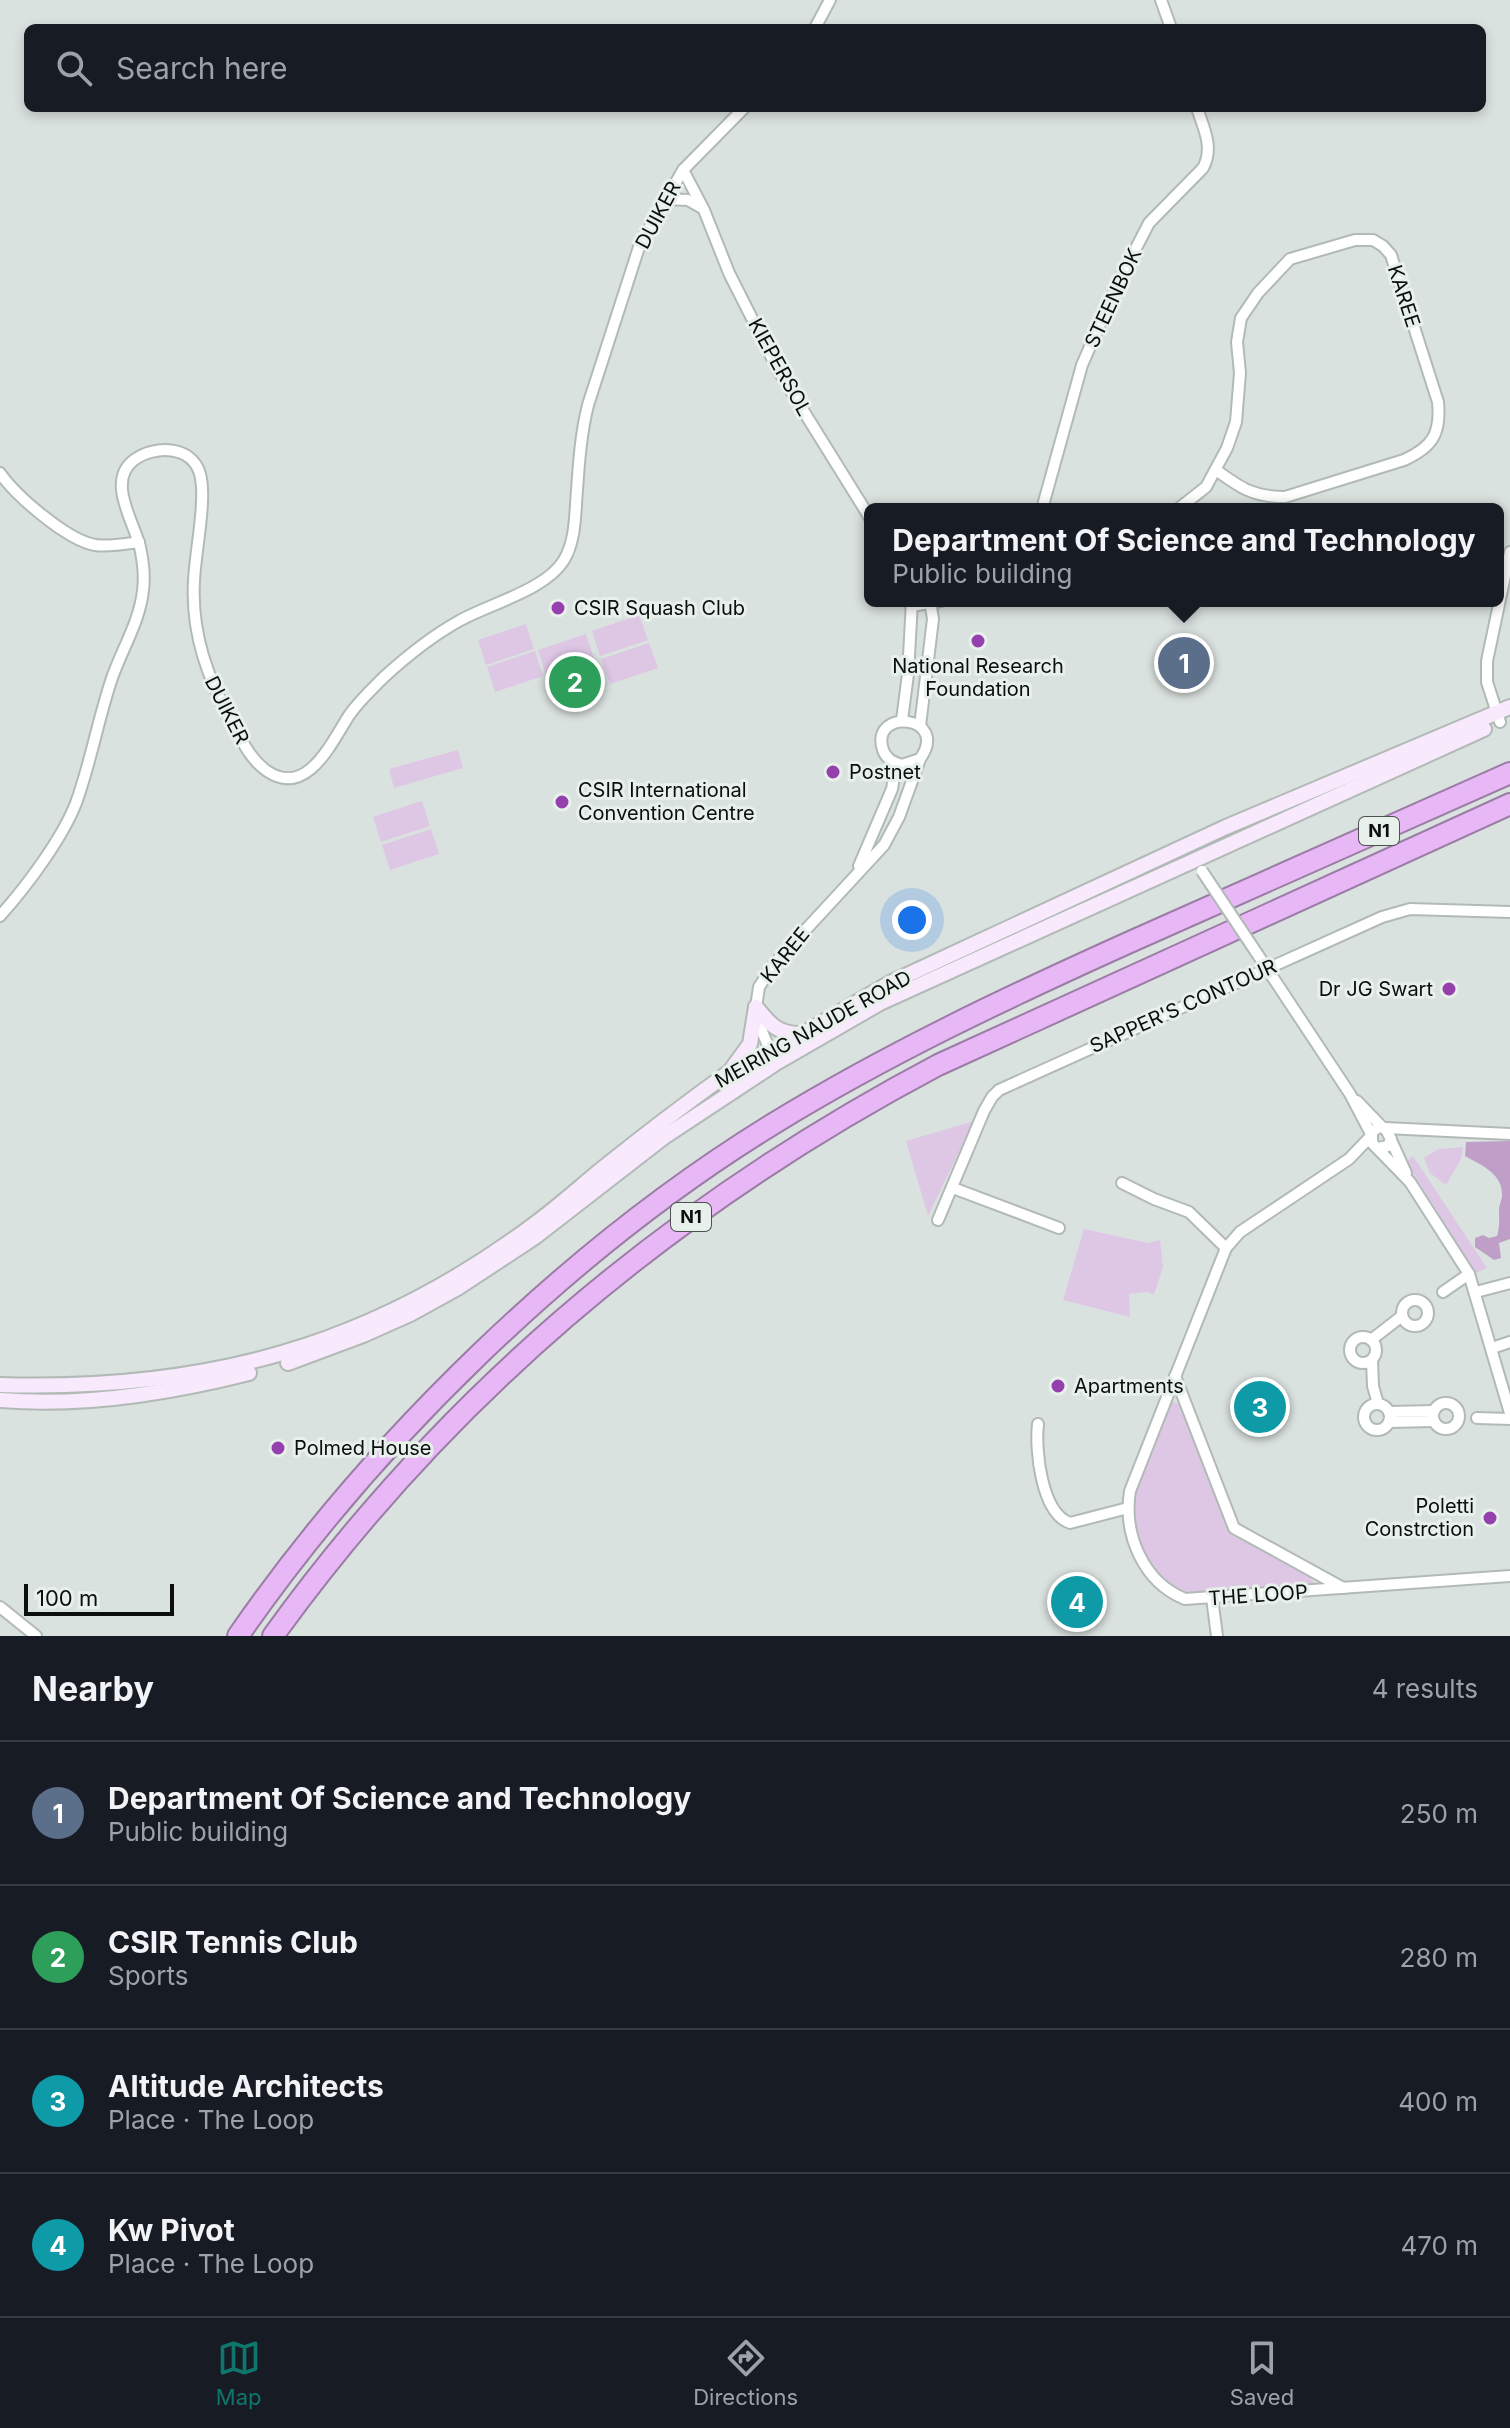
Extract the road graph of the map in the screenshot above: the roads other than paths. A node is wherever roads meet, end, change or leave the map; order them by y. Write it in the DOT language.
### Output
graph roads {
  1 [pos="830,0"];
  2 [pos="1161,0"];
  3 [pos="817,24"];
  4 [pos="1170,24"];
  5 [pos="740,112"];
  6 [pos="1198,112"];
  7 [pos="683,170"];
  8 [pos="664,199"];
  9 [pos="704,210"];
  10 [pos="1216,470"];
  11 [pos="0,473"];
  12 [pos="1044,503"];
  13 [pos="1186,503"];
  14 [pos="864,508"];
  15 [pos="139,542"];
  16 [pos="1510,552"];
  17 [pos="1504,580"];
  18 [pos="912,607"];
  19 [pos="934,607"];
  20 [pos="1498,607"];
  21 [pos="1504,715"];
  22 [pos="902,720"];
  23 [pos="920,726"];
  24 [pos="920,759"];
  25 [pos="896,764"];
  26 [pos="1510,773"];
  27 [pos="1510,804"];
  28 [pos="884,811"];
  29 [pos="899,817"];
  30 [pos="1187,844"];
  31 [pos="1199,865"];
  32 [pos="856,873"];
  33 [pos="1510,912"];
  34 [pos="0,916"];
  35 [pos="1266,968"];
  36 [pos="756,1007"];
  37 [pos="800,1034"];
  38 [pos="773,1058"];
  39 [pos="728,1073"];
  40 [pos="1350,1094"];
  41 [pos="1384,1128"];
  42 [pos="1419,1130"];
  43 [pos="1510,1134"];
  44 [pos="1371,1135"];
  45 [pos="1391,1140"];
  46 [pos="1378,1147"];
  47 [pos="1349,1159"];
  48 [pos="1410,1182"];
  49 [pos="1122,1183"];
  50 [pos="953,1188"];
  51 [pos="938,1220"];
  52 [pos="1059,1228"];
  53 [pos="1226,1248"];
  54 [pos="1469,1274"];
  55 [pos="1510,1283"];
  56 [pos="1476,1292"];
  57 [pos="1425,1304"];
  58 [pos="1404,1319"];
  59 [pos="1373,1342"];
  60 [pos="1510,1342"];
  61 [pos="1492,1348"];
  62 [pos="1368,1362"];
  63 [pos="1175,1376"];
  64 [pos="0,1385"];
  65 [pos="0,1400"];
  66 [pos="1374,1405"];
  67 [pos="1434,1416"];
  68 [pos="1510,1416"];
  69 [pos="1389,1417"];
  70 [pos="1460,1418"];
  71 [pos="1038,1424"];
  72 [pos="1128,1508"];
  73 [pos="1510,1576"];
  74 [pos="1345,1589"];
  75 [pos="1212,1598"];
  76 [pos="0,1607"];
  77 [pos="36,1636"];
  78 [pos="238,1636"];
  79 [pos="273,1636"];
  80 [pos="1217,1636"];
  1 -- 3 [label="street"];
  2 -- 4 [label="street"];
  5 -- 7 [label="street"];
  6 -- 12 [label="street, STEENBOK"];
  7 -- 8 [label="street, DUIKER"];
  7 -- 9 [label="street, KIEPERSOL"];
  8 -- 9 [label="street"];
  8 -- 15 [label="street, DUIKER"];
  9 -- 14 [label="street, KIEPERSOL"];
  10 -- 10 [label="street, KAREE"];
  10 -- 13 [label="street, KAREE"];
  11 -- 15 [label="street"];
  15 -- 34 [label="street, DUIKER"];
  16 -- 17 [label="street"];
  18 -- 22 [label="street"];
  19 -- 23 [label="street"];
  20 -- 21 [label="street"];
  21 -- 30 [label="street, MEIRING NAUDE ROAD"];
  21 -- 31 [label="street, MEIRING NAUDE ROAD"];
  22 -- 23 [label="street"];
  22 -- 25 [label="street"];
  23 -- 24 [label="street"];
  24 -- 25 [label="street"];
  24 -- 29 [label="street, KAREE"];
  25 -- 28 [label="street, KAREE"];
  26 -- 78 [label="highway, N1"];
  27 -- 79 [label="highway, N1"];
  28 -- 29 [label="street"];
  28 -- 32 [label="street, KAREE"];
  29 -- 32 [label="street, KAREE"];
  30 -- 31 [label="street"];
  30 -- 37 [label="street, MEIRING NAUDE ROAD"];
  31 -- 35 [label="street, bridge"];
  31 -- 38 [label="street, MEIRING NAUDE ROAD"];
  32 -- 36 [label="street, KAREE"];
  33 -- 35 [label="street, SAPPER'S CONTOUR"];
  35 -- 40 [label="street"];
  35 -- 50 [label="street, SAPPER'S CONTOUR"];
  36 -- 37 [label="street"];
  36 -- 38 [label="street, KAREE"];
  36 -- 39 [label="street"];
  37 -- 38 [label="street, MEIRING NAUDE ROAD"];
  38 -- 39 [label="street, MEIRING NAUDE ROAD"];
  38 -- 65 [label="street, MEIRING NAUDE ROAD"];
  39 -- 64 [label="street, MEIRING NAUDE ROAD"];
  40 -- 41 [label="street"];
  40 -- 44 [label="street"];
  41 -- 42 [label="street"];
  41 -- 44 [label="street"];
  41 -- 45 [label="street"];
  42 -- 43 [label="street"];
  42 -- 45 [label="street"];
  44 -- 46 [label="street"];
  44 -- 47 [label="street, THE LOOP"];
  45 -- 46 [label="street"];
  45 -- 48 [label="street"];
  46 -- 47 [label="street, THE LOOP"];
  46 -- 48 [label="street"];
  47 -- 53 [label="street, THE LOOP"];
  48 -- 54 [label="street"];
  49 -- 53 [label="street"];
  50 -- 51 [label="street, SAPPER'S CONTOUR"];
  50 -- 52 [label="street"];
  53 -- 63 [label="street, THE LOOP"];
  54 -- 56 [label="street"];
  54 -- 57 [label="street"];
  55 -- 56 [label="street"];
  56 -- 61 [label="street"];
  57 -- 58 [label="street"];
  57 -- 58 [label="street"];
  58 -- 59 [label="street"];
  59 -- 62 [label="street"];
  59 -- 62 [label="street"];
  60 -- 61 [label="street"];
  61 -- 68 [label="street"];
  62 -- 66 [label="street"];
  63 -- 72 [label="street, THE LOOP"];
  63 -- 74 [label="street, THE LOOP"];
  66 -- 69 [label="street"];
  66 -- 69 [label="street"];
  67 -- 69 [label="street"];
  67 -- 70 [label="street"];
  67 -- 70 [label="street"];
  68 -- 70 [label="street"];
  71 -- 72 [label="street"];
  72 -- 75 [label="street, THE LOOP"];
  73 -- 74 [label="street, THE LOOP"];
  74 -- 75 [label="street, THE LOOP"];
  75 -- 80 [label="street"];
  76 -- 77 [label="street"];
}
